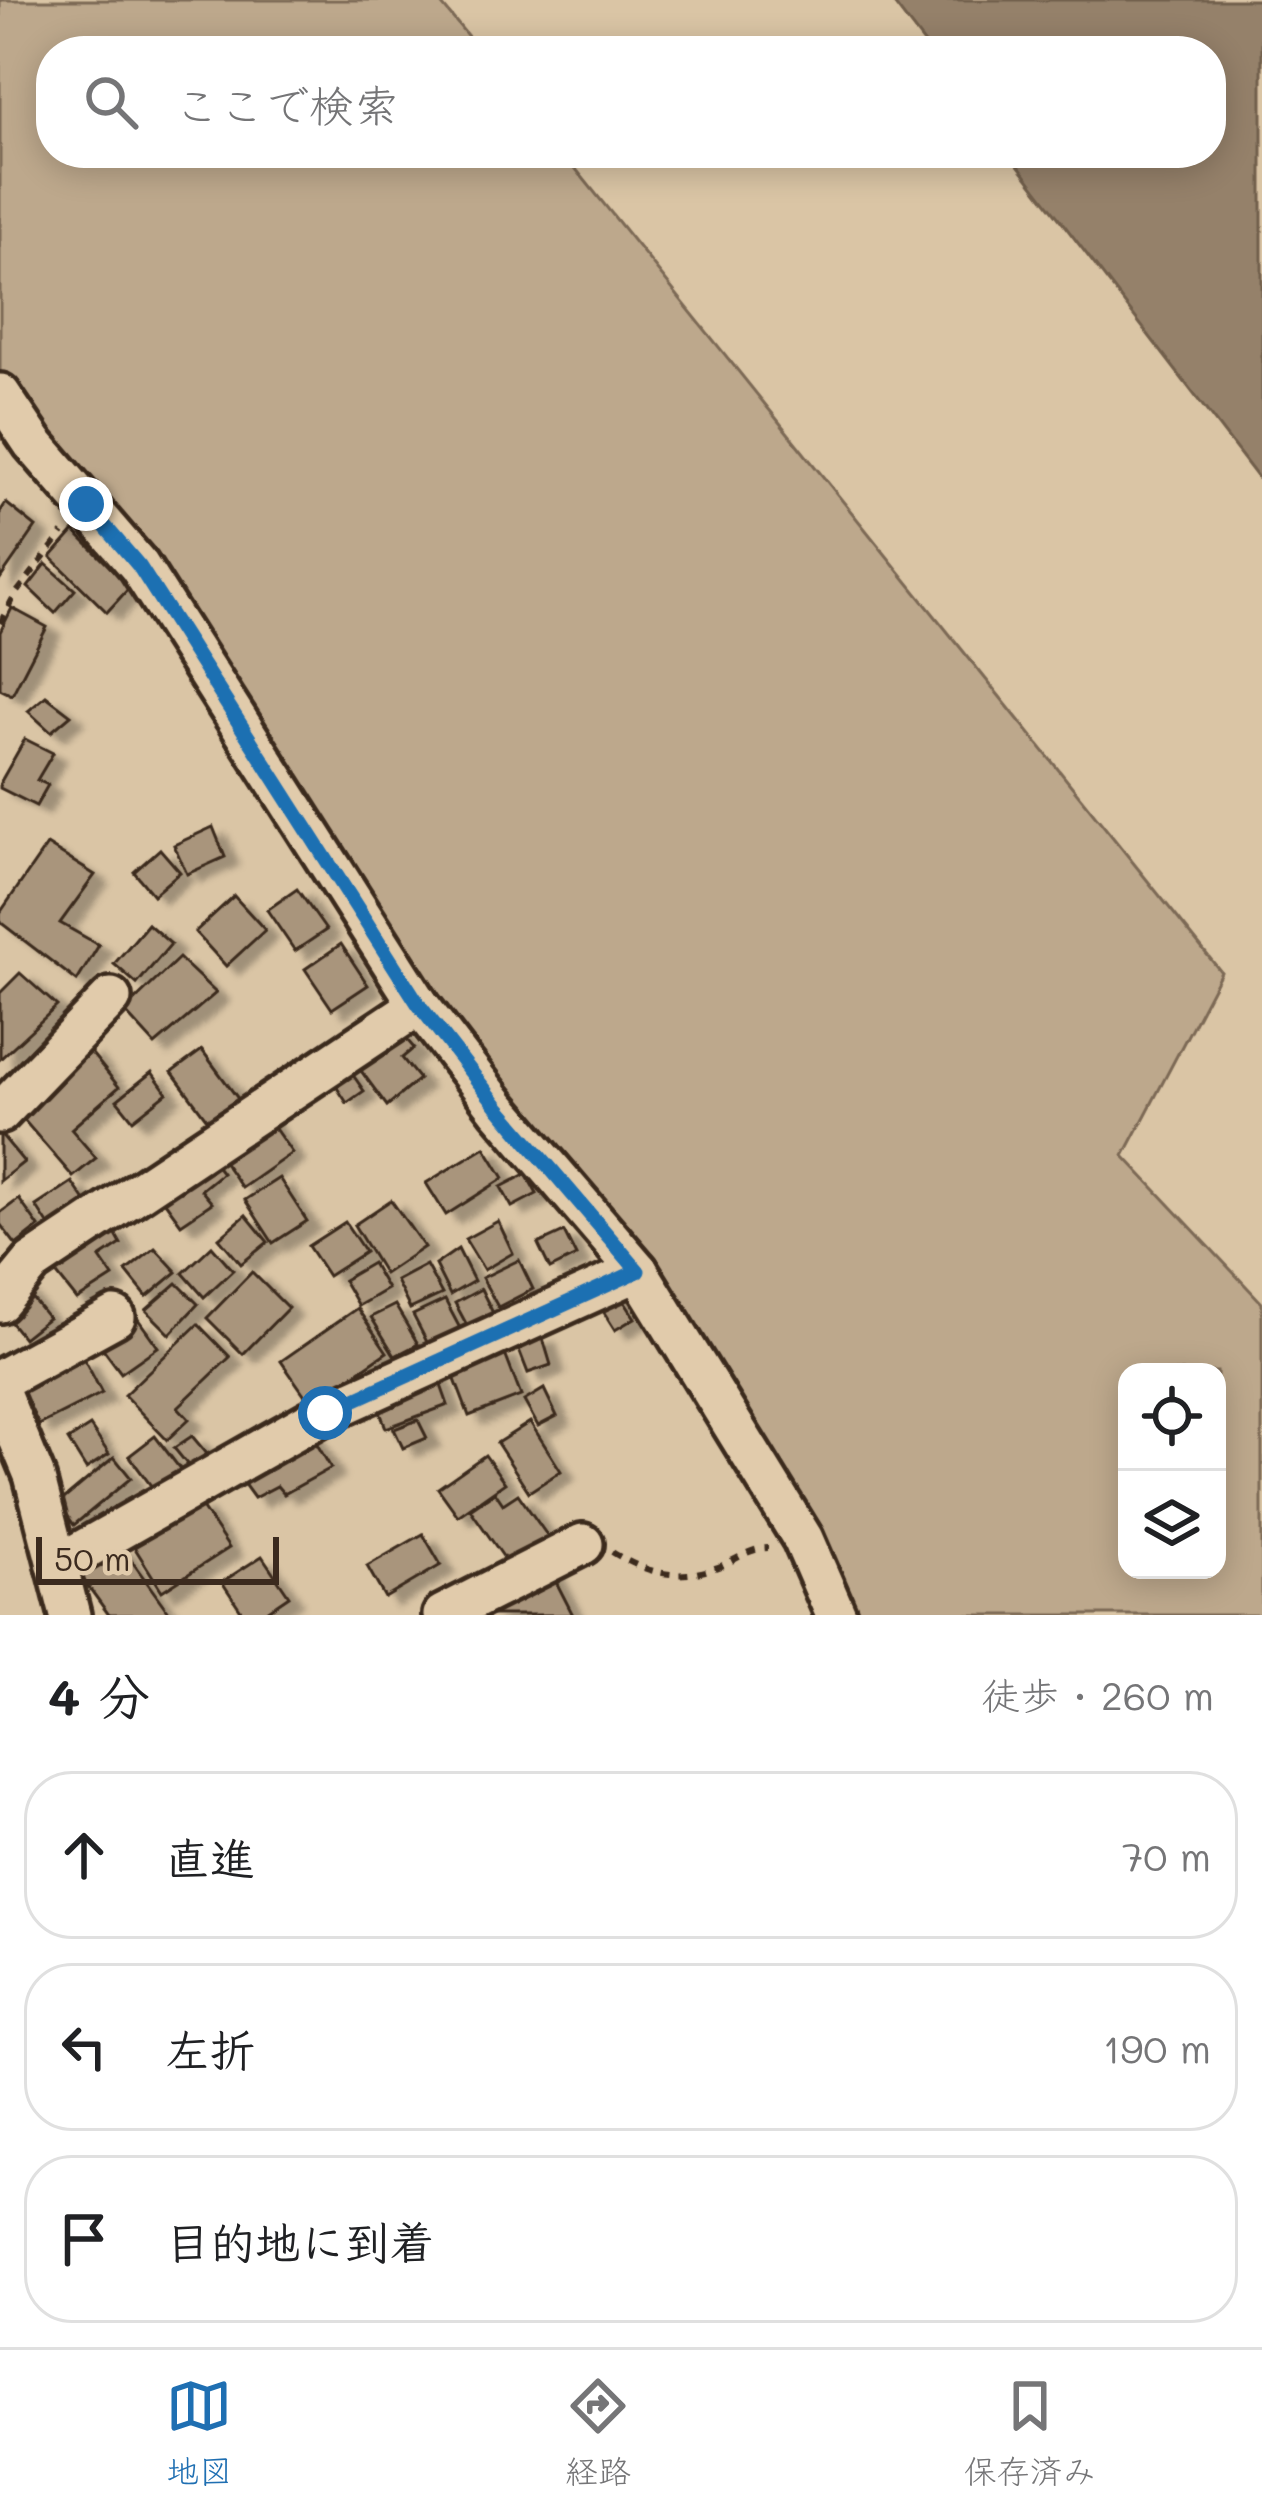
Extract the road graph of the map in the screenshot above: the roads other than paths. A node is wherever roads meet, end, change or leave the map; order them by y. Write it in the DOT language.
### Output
graph roads {
  1 [pos="0,394"];
  2 [pos="112,998"];
  3 [pos="419,1005"];
  4 [pos="0,1113"];
  5 [pos="638,1271"];
  6 [pos="0,1302"];
  7 [pos="115,1317"];
  8 [pos="0,1380"];
  9 [pos="0,1393"];
  10 [pos="583,1544"];
  11 [pos="57,1564"];
  12 [pos="70,1615"];
  13 [pos="443,1615"];
  14 [pos="836,1615"];
  1 -- 3 [label="street"];
  2 -- 4 [label="street"];
  3 -- 5 [label="street"];
  3 -- 6 [label="street"];
  5 -- 11 [label="street"];
  5 -- 14 [label="street"];
  7 -- 8 [label="street"];
  9 -- 11 [label="street"];
  10 -- 13 [label="street"];
  11 -- 12 [label="street"];
}
